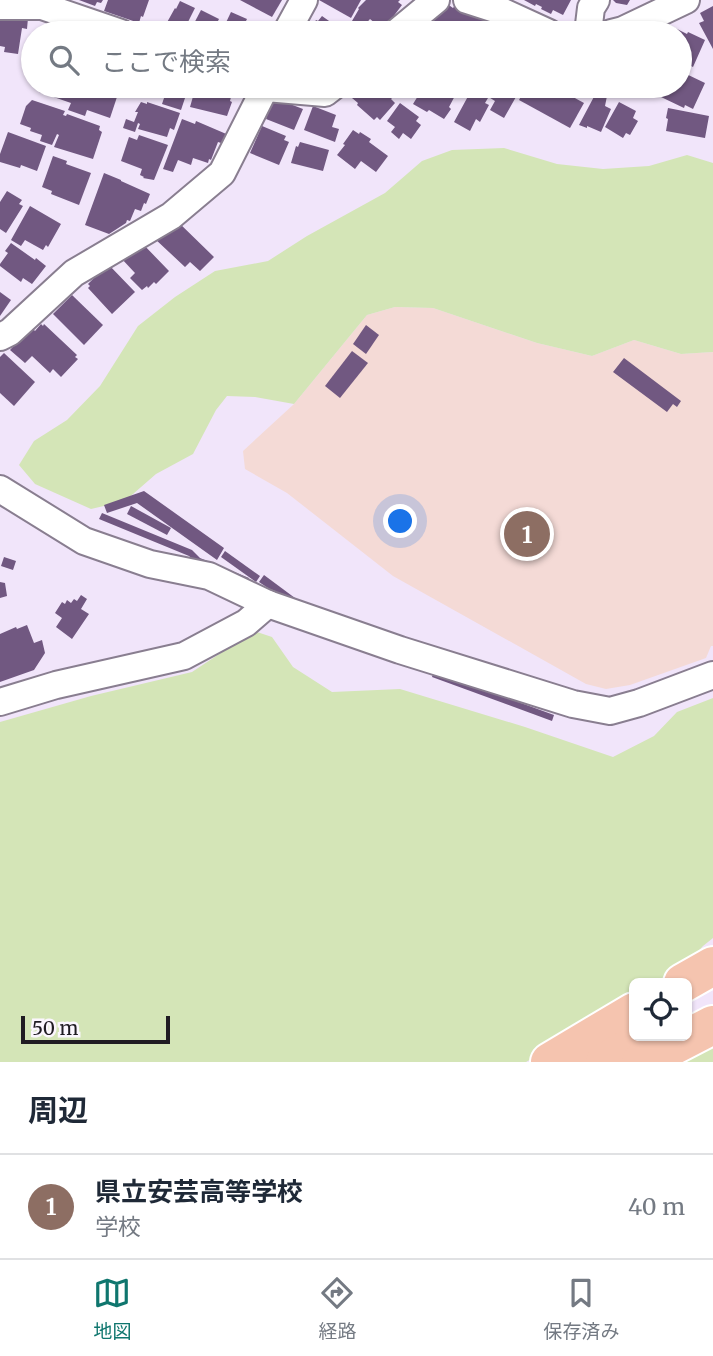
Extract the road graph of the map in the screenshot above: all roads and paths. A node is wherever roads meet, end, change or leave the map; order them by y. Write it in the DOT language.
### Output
graph roads {
  1 [pos="304,0"];
  2 [pos="436,0"];
  3 [pos="467,0"];
  4 [pos="596,0"];
  5 [pos="686,0"];
  6 [pos="0,6"];
  7 [pos="86,21"];
  8 [pos="293,21"];
  9 [pos="411,21"];
  10 [pos="523,21"];
  11 [pos="590,21"];
  12 [pos="642,21"];
  13 [pos="258,98"];
  14 [pos="0,337"];
  15 [pos="0,489"];
  16 [pos="268,604"];
  17 [pos="713,675"];
  18 [pos="0,702"];
  19 [pos="629,1015"];
  20 [pos="713,1025"];
  21 [pos="642,1041"];
  22 [pos="550,1062"];
  23 [pos="606,1062"];
  24 [pos="640,1062"];
  1 -- 8 [label="street"];
  2 -- 9 [label="street"];
  3 -- 10 [label="street"];
  4 -- 11 [label="street"];
  5 -- 12 [label="street"];
  6 -- 7 [label="street"];
  13 -- 14 [label="street"];
  15 -- 16 [label="street"];
  16 -- 17 [label="street"];
  16 -- 18 [label="street"];
  19 -- 22 [label="highway"];
  20 -- 24 [label="highway"];
  21 -- 23 [label="highway"];
}
